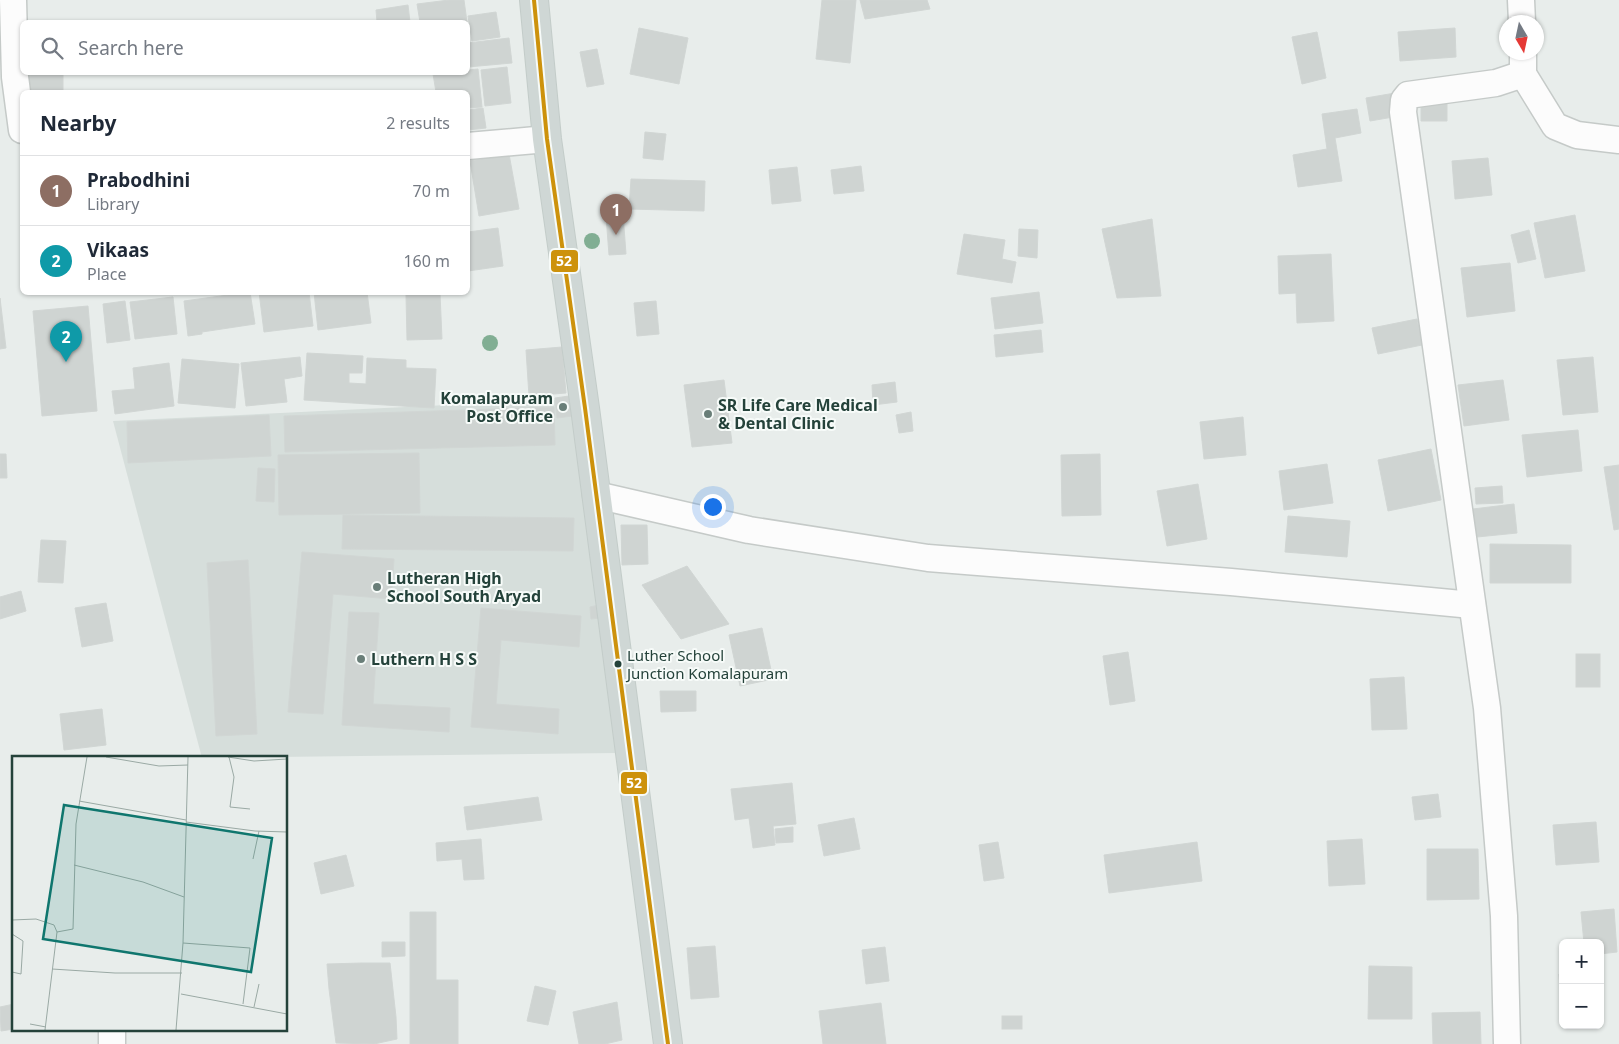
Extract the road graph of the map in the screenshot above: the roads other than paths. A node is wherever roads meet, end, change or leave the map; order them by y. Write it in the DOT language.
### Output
graph roads {
  1 [pos="13,0"];
  2 [pos="534,0"];
  3 [pos="1521,0"];
  4 [pos="1522,15"];
  5 [pos="7,42"];
  6 [pos="1523,63"];
  7 [pos="20,115"];
  8 [pos="547,139"];
  9 [pos="1619,140"];
  10 [pos="470,146"];
  11 [pos="596,495"];
  12 [pos="1472,605"];
  13 [pos="668,1044"];
  14 [pos="1507,1044"];
  1 -- 5 [label="street"];
  2 -- 8 [label="main road"];
  3 -- 4 [label="street"];
  5 -- 7 [label="street"];
  6 -- 9 [label="street"];
  6 -- 12 [label="street"];
  8 -- 10 [label="street"];
  8 -- 11 [label="main road"];
  11 -- 12 [label="street"];
  11 -- 13 [label="main road"];
  12 -- 14 [label="street"];
}
